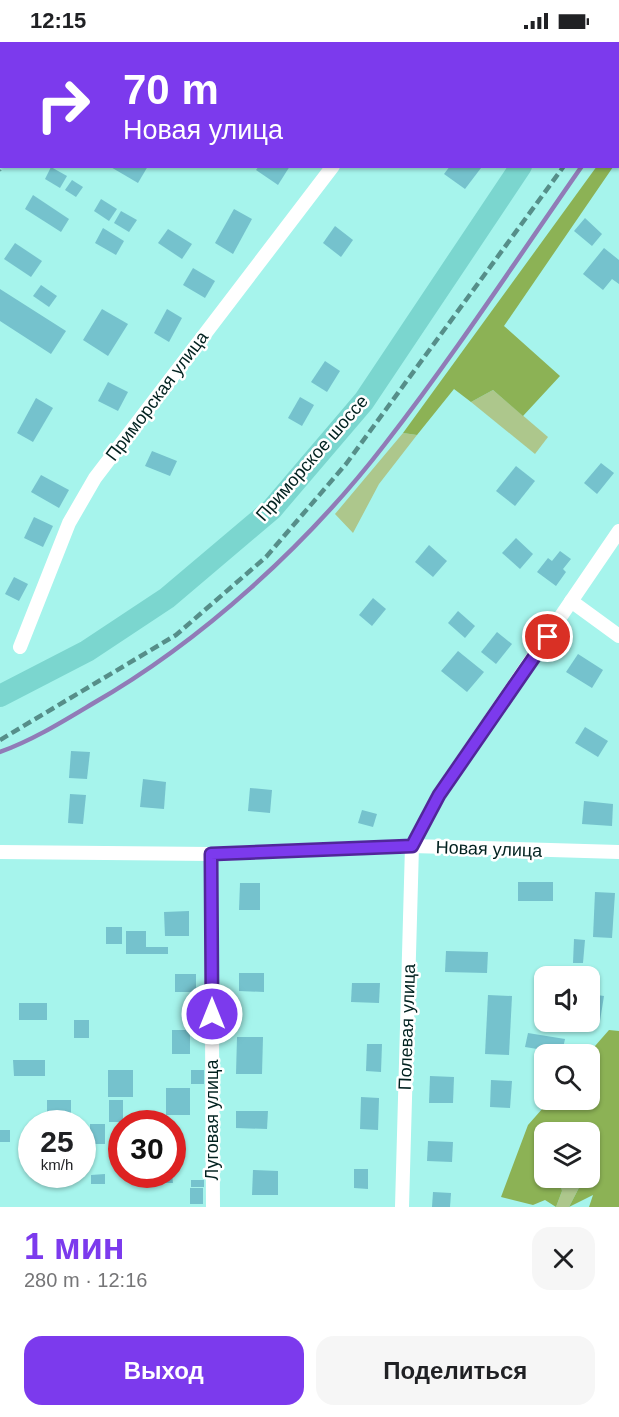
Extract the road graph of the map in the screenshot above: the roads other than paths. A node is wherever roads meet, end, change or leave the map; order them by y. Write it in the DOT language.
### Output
graph roads {
  1 [pos="331,168"];
  2 [pos="520,168"];
  3 [pos="619,531"];
  4 [pos="572,601"];
  5 [pos="619,636"];
  6 [pos="20,647"];
  7 [pos="0,696"];
  8 [pos="412,846"];
  9 [pos="0,852"];
  10 [pos="619,852"];
  11 [pos="211,854"];
  12 [pos="213,1207"];
  13 [pos="402,1207"];
  1 -- 6 [label="street, Приморская улица"];
  2 -- 7 [label="main road, Приморское шоссе"];
  3 -- 4 [label="street"];
  4 -- 5 [label="street"];
  4 -- 8 [label="street"];
  8 -- 10 [label="street, Новая улица"];
  8 -- 11 [label="street, Новая улица"];
  8 -- 13 [label="street, Полевая улица"];
  9 -- 11 [label="street, Новая улица"];
  11 -- 12 [label="street, Луговая улица"];
}
